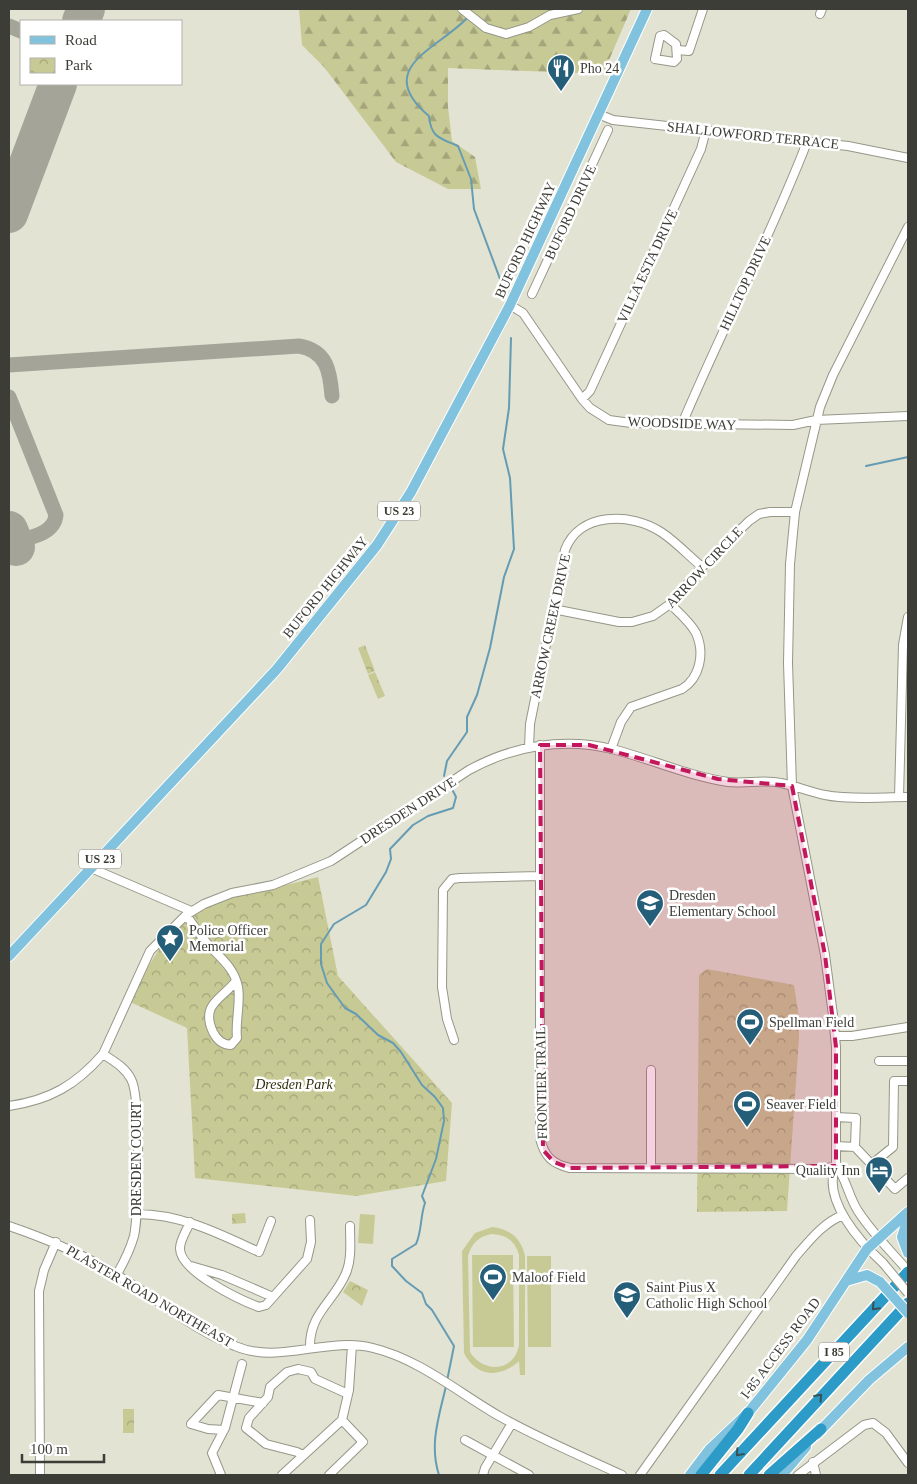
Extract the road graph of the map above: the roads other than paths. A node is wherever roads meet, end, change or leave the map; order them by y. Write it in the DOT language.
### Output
graph roads {
  1 [pos="462,9"];
  2 [pos="578,9"];
  3 [pos="646,9"];
  4 [pos="703,9"];
  5 [pos="678,50"];
  6 [pos="598,114"];
  7 [pos="608,130"];
  8 [pos="706,130"];
  9 [pos="807,142"];
  10 [pos="908,158"];
  11 [pos="566,186"];
  12 [pos="580,192"];
  13 [pos="908,227"];
  14 [pos="532,294"];
  15 [pos="510,305"];
  16 [pos="582,400"];
  17 [pos="908,416"];
  18 [pos="816,420"];
  19 [pos="682,424"];
  20 [pos="795,512"];
  21 [pos="702,567"];
  22 [pos="670,604"];
  23 [pos="553,609"];
  24 [pos="908,618"];
  25 [pos="540,745"];
  26 [pos="529,747"];
  27 [pos="611,749"];
  28 [pos="792,786"];
  29 [pos="899,797"];
  30 [pos="908,797"];
  31 [pos="91,868"];
  32 [pos="540,876"];
  33 [pos="188,913"];
  34 [pos="9,956"];
  35 [pos="236,981"];
  36 [pos="908,1027"];
  37 [pos="836,1036"];
  38 [pos="454,1040"];
  39 [pos="103,1054"];
  40 [pos="879,1061"];
  41 [pos="908,1061"];
  42 [pos="651,1070"];
  43 [pos="908,1081"];
  44 [pos="9,1106"];
  45 [pos="836,1117"];
  46 [pos="836,1146"];
  47 [pos="855,1147"];
  48 [pos="872,1164"];
  49 [pos="836,1166"];
  50 [pos="651,1167"];
  51 [pos="908,1178"];
  52 [pos="908,1212"];
  53 [pos="137,1214"];
  54 [pos="843,1215"];
  55 [pos="908,1218"];
  56 [pos="310,1220"];
  57 [pos="271,1221"];
  58 [pos="190,1222"];
  59 [pos="9,1226"];
  60 [pos="350,1226"];
  61 [pos="878,1237"];
  62 [pos="56,1242"];
  63 [pos="867,1249"];
  64 [pos="908,1253"];
  65 [pos="189,1266"];
  66 [pos="908,1271"];
  67 [pos="117,1274"];
  68 [pos="846,1281"];
  69 [pos="908,1293"];
  70 [pos="273,1297"];
  71 [pos="908,1303"];
  72 [pos="908,1313"];
  73 [pos="352,1345"];
  74 [pos="310,1348"];
  75 [pos="908,1349"];
  76 [pos="242,1364"];
  77 [pos="348,1394"];
  78 [pos="233,1397"];
  79 [pos="263,1403"];
  80 [pos="748,1413"];
  81 [pos="342,1420"];
  82 [pos="512,1423"];
  83 [pos="821,1429"];
  84 [pos="224,1430"];
  85 [pos="465,1440"];
  86 [pos="303,1456"];
  87 [pos="492,1456"];
  88 [pos="814,1462"];
  89 [pos="908,1463"];
  90 [pos="803,1474"];
  91 [pos="40,1475"];
  92 [pos="221,1475"];
  93 [pos="282,1475"];
  94 [pos="329,1475"];
  95 [pos="483,1475"];
  96 [pos="529,1475"];
  97 [pos="622,1475"];
  98 [pos="640,1475"];
  99 [pos="690,1475"];
  100 [pos="701,1475"];
  101 [pos="720,1475"];
  102 [pos="749,1475"];
  103 [pos="769,1475"];
  104 [pos="782,1475"];
  105 [pos="816,1475"];
  1 -- 2 [label="street"];
  3 -- 6 [label="main road, BUFORD HIGHWAY / US 23"];
  4 -- 5 [label="street"];
  6 -- 8 [label="street, SHALLOWFORD TERRACE"];
  6 -- 11 [label="main road, BUFORD HIGHWAY / US 23"];
  7 -- 12 [label="street, BUFORD DRIVE"];
  8 -- 9 [label="street, SHALLOWFORD TERRACE"];
  8 -- 16 [label="street, VILLA ESTA DRIVE"];
  9 -- 10 [label="street, SHALLOWFORD TERRACE"];
  9 -- 19 [label="street, HILLTOP DRIVE"];
  11 -- 12 [label="street"];
  11 -- 15 [label="main road, BUFORD HIGHWAY / US 23"];
  12 -- 14 [label="street, BUFORD DRIVE"];
  13 -- 18 [label="street"];
  15 -- 16 [label="street, WOODSIDE WAY"];
  15 -- 31 [label="main road, BUFORD HIGHWAY / US 23"];
  16 -- 19 [label="street, WOODSIDE WAY"];
  17 -- 18 [label="street, WOODSIDE WAY"];
  18 -- 19 [label="street, WOODSIDE WAY"];
  18 -- 20 [label="street"];
  20 -- 21 [label="street, ARROW CIRCLE"];
  20 -- 28 [label="street"];
  21 -- 22 [label="street, ARROW CIRCLE"];
  21 -- 23 [label="street, ARROW CREEK DRIVE"];
  22 -- 23 [label="street, ARROW CIRCLE"];
  22 -- 27 [label="street"];
  23 -- 26 [label="street, ARROW CREEK DRIVE"];
  24 -- 29 [label="street"];
  25 -- 26 [label="street, DRESDEN DRIVE"];
  25 -- 27 [label="street, DRESDEN DRIVE"];
  25 -- 32 [label="street, FRONTIER TRAIL"];
  26 -- 33 [label="street, DRESDEN DRIVE"];
  27 -- 28 [label="street, DRESDEN DRIVE"];
  28 -- 29 [label="street, DRESDEN DRIVE"];
  28 -- 37 [label="street"];
  29 -- 30 [label="street, DRESDEN DRIVE"];
  31 -- 33 [label="street"];
  31 -- 34 [label="main road, BUFORD HIGHWAY / US 23"];
  32 -- 38 [label="street"];
  32 -- 50 [label="street, FRONTIER TRAIL"];
  33 -- 35 [label="street"];
  33 -- 39 [label="street, DRESDEN DRIVE"];
  35 -- 35 [label="street"];
  36 -- 37 [label="street"];
  37 -- 45 [label="street"];
  39 -- 44 [label="street, DRESDEN DRIVE"];
  39 -- 53 [label="street, DRESDEN COURT"];
  40 -- 41 [label="street"];
  42 -- 50 [label="street"];
  43 -- 48 [label="street"];
  45 -- 46 [label="street"];
  45 -- 47 [label="street"];
  46 -- 47 [label="street"];
  46 -- 49 [label="street"];
  47 -- 48 [label="street"];
  48 -- 51 [label="street"];
  49 -- 50 [label="street, FRONTIER TRAIL"];
  49 -- 54 [label="street"];
  49 -- 61 [label="street"];
  52 -- 61 [label="main road, I-85 ACCESS ROAD"];
  53 -- 58 [label="street"];
  53 -- 67 [label="street, DRESDEN COURT"];
  54 -- 63 [label="street"];
  54 -- 98 [label="street"];
  55 -- 64 [label="main road"];
  56 -- 70 [label="street"];
  57 -- 58 [label="street"];
  58 -- 65 [label="street"];
  59 -- 62 [label="street, PLASTER ROAD NORTHEAST"];
  60 -- 74 [label="street"];
  61 -- 63 [label="main road, I-85 ACCESS ROAD"];
  61 -- 66 [label="street"];
  62 -- 67 [label="street, PLASTER ROAD NORTHEAST"];
  62 -- 91 [label="street"];
  63 -- 68 [label="main road, I-85 ACCESS ROAD"];
  63 -- 69 [label="street, bridge"];
  65 -- 70 [label="street"];
  65 -- 70 [label="street"];
  66 -- 101 [label="highway, I 85, one-way"];
  67 -- 74 [label="street, PLASTER ROAD NORTHEAST"];
  68 -- 72 [label="main road, bridge"];
  68 -- 80 [label="main road, I-85 ACCESS ROAD"];
  102 -- 71 [label="highway, I 85, one-way"];
  73 -- 74 [label="street, PLASTER ROAD NORTHEAST"];
  73 -- 77 [label="street"];
  73 -- 82 [label="street, PLASTER ROAD NORTHEAST"];
  75 -- 83 [label="main road"];
  76 -- 78 [label="street"];
  77 -- 79 [label="street"];
  77 -- 81 [label="street"];
  78 -- 79 [label="street"];
  78 -- 84 [label="street"];
  78 -- 84 [label="street"];
  79 -- 86 [label="street"];
  80 -- 99 [label="main road, I-85 ACCESS ROAD"];
  80 -- 100 [label="highway"];
  81 -- 86 [label="street"];
  81 -- 94 [label="street"];
  82 -- 87 [label="street"];
  82 -- 97 [label="street, PLASTER ROAD NORTHEAST"];
  83 -- 103 [label="highway"];
  83 -- 104 [label="main road"];
  84 -- 92 [label="street"];
  85 -- 87 [label="street"];
  86 -- 93 [label="street"];
  87 -- 95 [label="street"];
  87 -- 96 [label="street"];
  88 -- 89 [label="street"];
  88 -- 90 [label="street"];
  88 -- 105 [label="street"];
}
